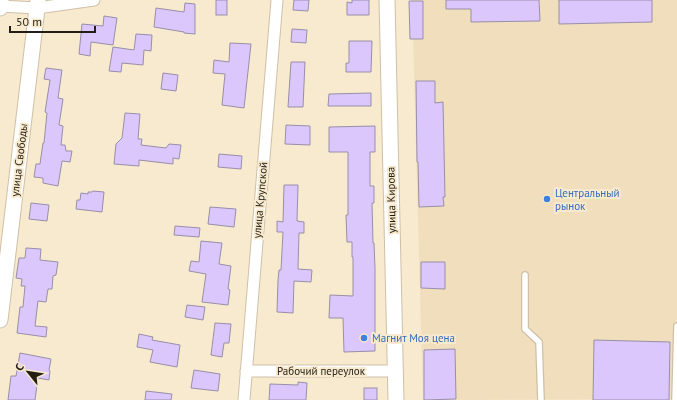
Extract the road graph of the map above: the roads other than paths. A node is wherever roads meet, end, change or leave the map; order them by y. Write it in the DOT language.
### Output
graph roads {
  1 [pos="1,0"];
  2 [pos="94,0"];
  3 [pos="277,0"];
  4 [pos="386,0"];
  5 [pos="37,4"];
  6 [pos="0,7"];
  7 [pos="525,275"];
  8 [pos="0,320"];
  9 [pos="677,326"];
  10 [pos="246,371"];
  11 [pos="396,371"];
  12 [pos="244,400"];
  13 [pos="396,400"];
  14 [pos="541,400"];
  15 [pos="675,400"];
  1 -- 6 [label="street"];
  2 -- 5 [label="street"];
  3 -- 10 [label="street, улица Крупской"];
  4 -- 11 [label="street, улица Кирова"];
  5 -- 6 [label="street"];
  5 -- 8 [label="street, улица Свободы"];
  7 -- 14 [label="lane"];
  9 -- 15 [label="lane"];
  10 -- 11 [label="street, Рабочий переулок"];
  10 -- 12 [label="street, улица Крупской"];
  11 -- 13 [label="street, улица Кирова"];
}
